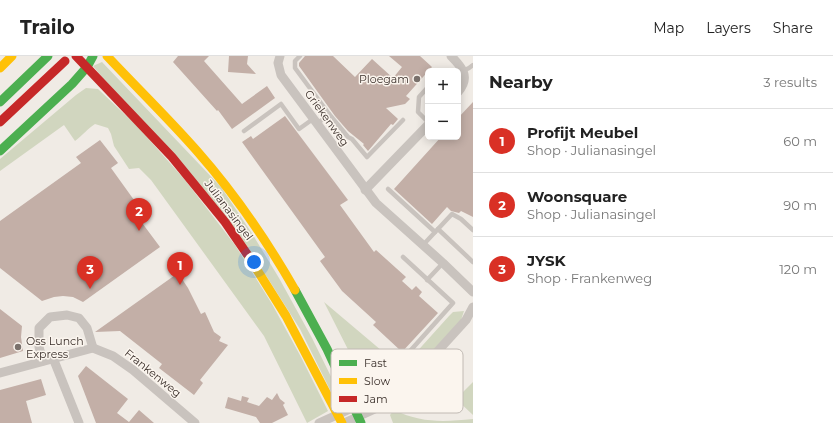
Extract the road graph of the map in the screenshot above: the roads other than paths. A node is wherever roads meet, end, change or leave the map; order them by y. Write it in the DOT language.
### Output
graph roads {
  1 [pos="12,56"];
  2 [pos="48,56"];
  3 [pos="76,56"];
  4 [pos="93,56"];
  5 [pos="107,56"];
  6 [pos="280,56"];
  7 [pos="300,56"];
  8 [pos="451,56"];
  9 [pos="65,61"];
  10 [pos="473,65"];
  11 [pos="87,67"];
  12 [pos="0,68"];
  13 [pos="464,71"];
  14 [pos="461,88"];
  15 [pos="425,90"];
  16 [pos="0,102"];
  17 [pos="329,114"];
  18 [pos="403,120"];
  19 [pos="425,120"];
  20 [pos="0,122"];
  21 [pos="315,122"];
  22 [pos="425,127"];
  23 [pos="244,131"];
  24 [pos="0,151"];
  25 [pos="388,189"];
  26 [pos="365,190"];
  27 [pos="473,230"];
  28 [pos="436,231"];
  29 [pos="423,245"];
  30 [pos="403,257"];
  31 [pos="443,262"];
  32 [pos="473,262"];
  33 [pos="427,280"];
  34 [pos="473,292"];
  35 [pos="473,307"];
  36 [pos="92,348"];
  37 [pos="412,349"];
  38 [pos="440,349"];
  39 [pos="331,357"];
  40 [pos="53,358"];
  41 [pos="43,361"];
  42 [pos="0,373"];
  43 [pos="331,402"];
  44 [pos="370,413"];
  45 [pos="337,414"];
  46 [pos="360,420"];
  47 [pos="79,423"];
  48 [pos="195,423"];
  49 [pos="319,423"];
  50 [pos="343,423"];
  1 -- 12 [label="main road"];
  2 -- 16 [label="main road"];
  3 -- 11 [label="main road, Julianasingel"];
  4 -- 11 [label="main road"];
  5 -- 39 [label="main road, Julianasingel"];
  6 -- 21 [label="street, Griekenweg"];
  7 -- 17 [label="lane"];
  8 -- 13 [label="street"];
  9 -- 20 [label="main road"];
  10 -- 13 [label="lane"];
  11 -- 24 [label="main road"];
  11 -- 43 [label="main road, Julianasingel"];
  13 -- 14 [label="street"];
  15 -- 19 [label="lane"];
  17 -- 18 [label="lane"];
  17 -- 21 [label="lane"];
  21 -- 23 [label="lane"];
  21 -- 26 [label="street, Griekenweg"];
  22 -- 26 [label="street"];
  25 -- 28 [label="lane"];
  26 -- 29 [label="street, Griekenweg"];
  27 -- 28 [label="lane"];
  28 -- 29 [label="lane"];
  28 -- 32 [label="lane"];
  29 -- 31 [label="street, Griekenweg"];
  30 -- 33 [label="lane"];
  31 -- 33 [label="lane"];
  31 -- 34 [label="street, Griekenweg"];
  33 -- 37 [label="lane"];
  35 -- 38 [label="street"];
  36 -- 40 [label="street"];
  36 -- 41 [label="street"];
  36 -- 48 [label="street, Frankenweg"];
  40 -- 41 [label="street"];
  40 -- 47 [label="street"];
  41 -- 42 [label="street"];
  44 -- 46 [label="street"];
  45 -- 49 [label="street"];
  45 -- 50 [label="main road, Julianasingel"];
  46 -- 50 [label="street"];
}
